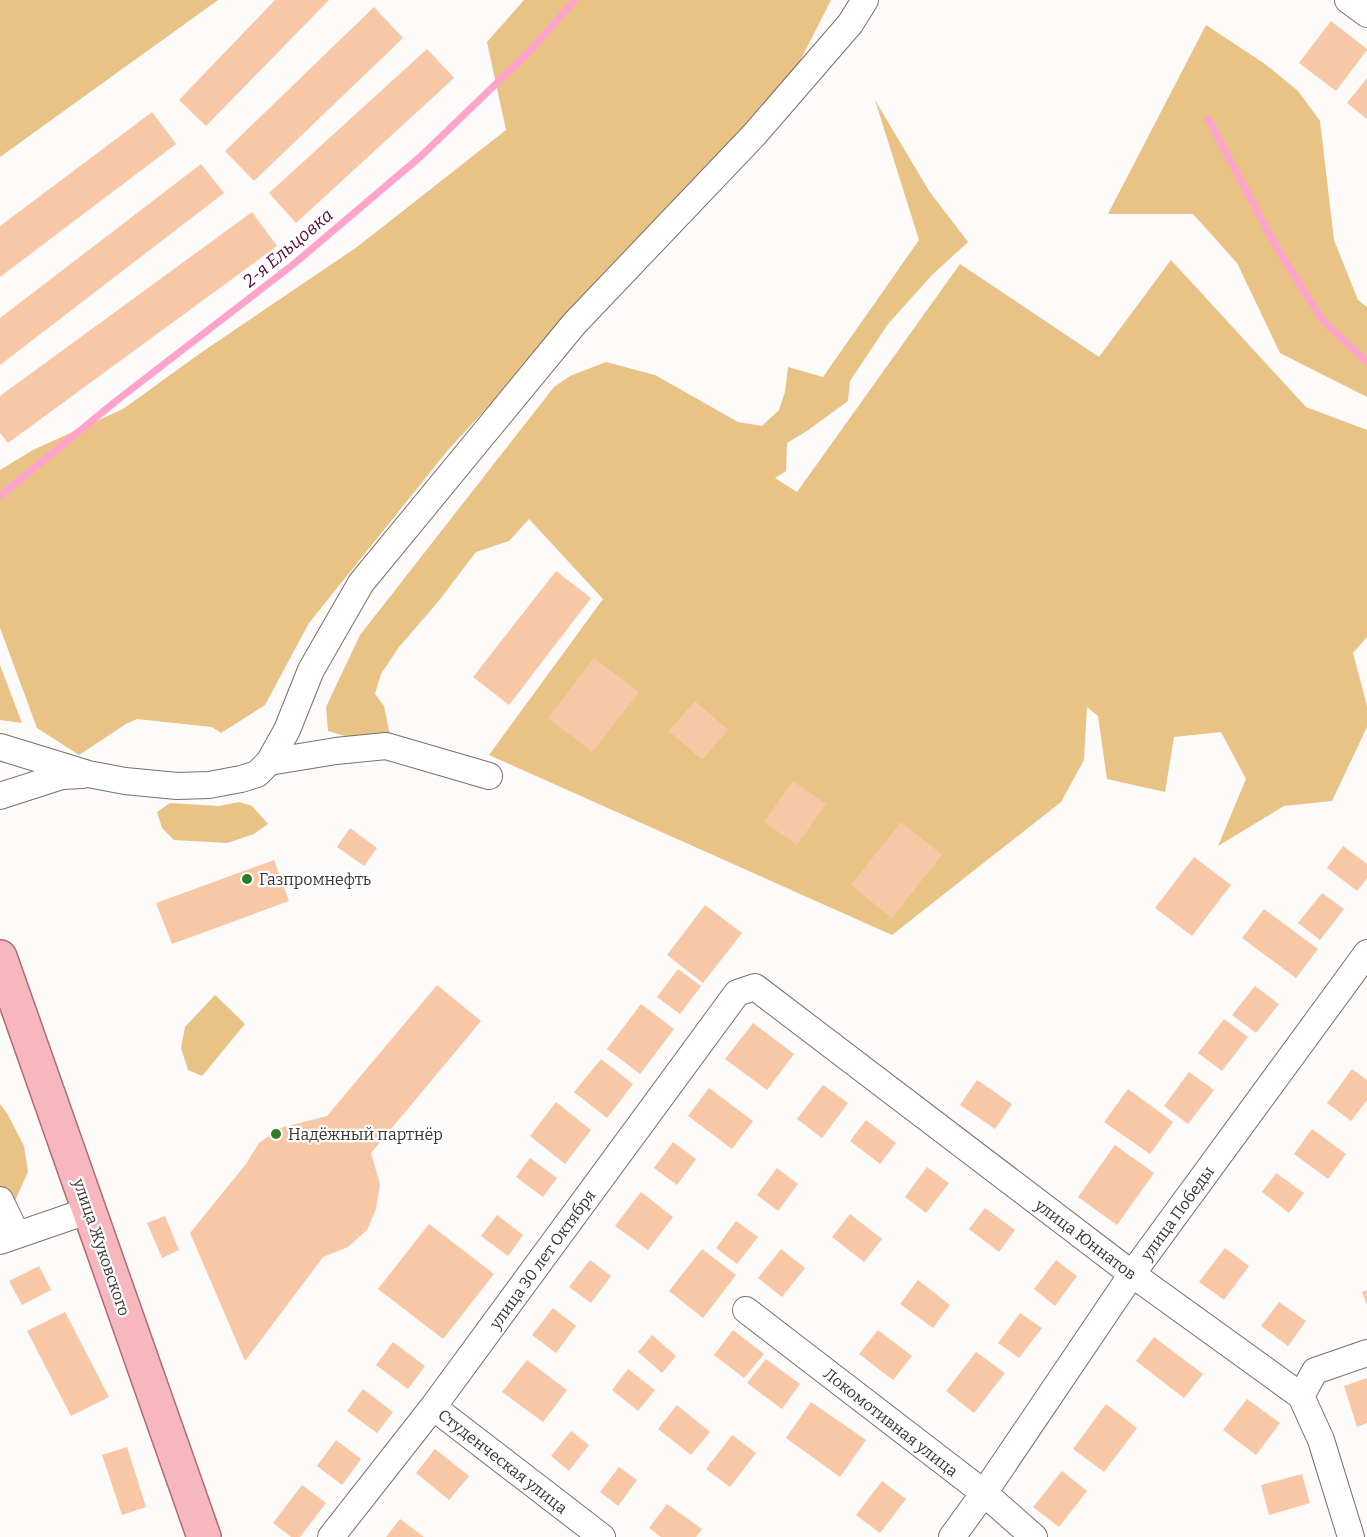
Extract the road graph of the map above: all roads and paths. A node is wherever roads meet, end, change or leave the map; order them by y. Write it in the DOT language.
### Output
graph roads {
  1 [pos="865,0"];
  2 [pos="1348,0"];
  3 [pos="1367,14"];
  4 [pos="0,747"];
  5 [pos="269,762"];
  6 [pos="88,774"];
  7 [pos="489,776"];
  8 [pos="0,796"];
  9 [pos="1367,952"];
  10 [pos="0,957"];
  11 [pos="755,987"];
  12 [pos="0,1200"];
  13 [pos="90,1210"];
  14 [pos="8,1238"];
  15 [pos="1132,1274"];
  16 [pos="746,1310"];
  17 [pos="1367,1353"];
  18 [pos="1301,1396"];
  19 [pos="433,1407"];
  20 [pos="984,1493"];
  21 [pos="204,1537"];
  22 [pos="332,1537"];
  23 [pos="602,1537"];
  24 [pos="952,1537"];
  25 [pos="1034,1537"];
  26 [pos="1351,1537"];
  1 -- 5 [label="street"];
  2 -- 3 [label="street"];
  4 -- 6 [label="street"];
  5 -- 6 [label="street"];
  5 -- 7 [label="street"];
  6 -- 8 [label="street"];
  9 -- 15 [label="street, улица Победы"];
  10 -- 13 [label="main road, улица Жуковского"];
  11 -- 15 [label="street, улица Юннатов"];
  11 -- 19 [label="street, улица 30 лет Октября"];
  12 -- 14 [label="street"];
  13 -- 14 [label="street"];
  13 -- 21 [label="main road, улица Жуковского"];
  15 -- 18 [label="street, улица Юннатов"];
  15 -- 20 [label="street, улица Победы"];
  16 -- 20 [label="street, Локомотивная улица"];
  17 -- 18 [label="street"];
  18 -- 26 [label="street, улица Юннатов"];
  19 -- 22 [label="street, улица 30 лет Октября"];
  19 -- 23 [label="street, Студенческая улица"];
  20 -- 24 [label="street, улица Победы"];
  20 -- 25 [label="street, Локомотивная улица"];
}
